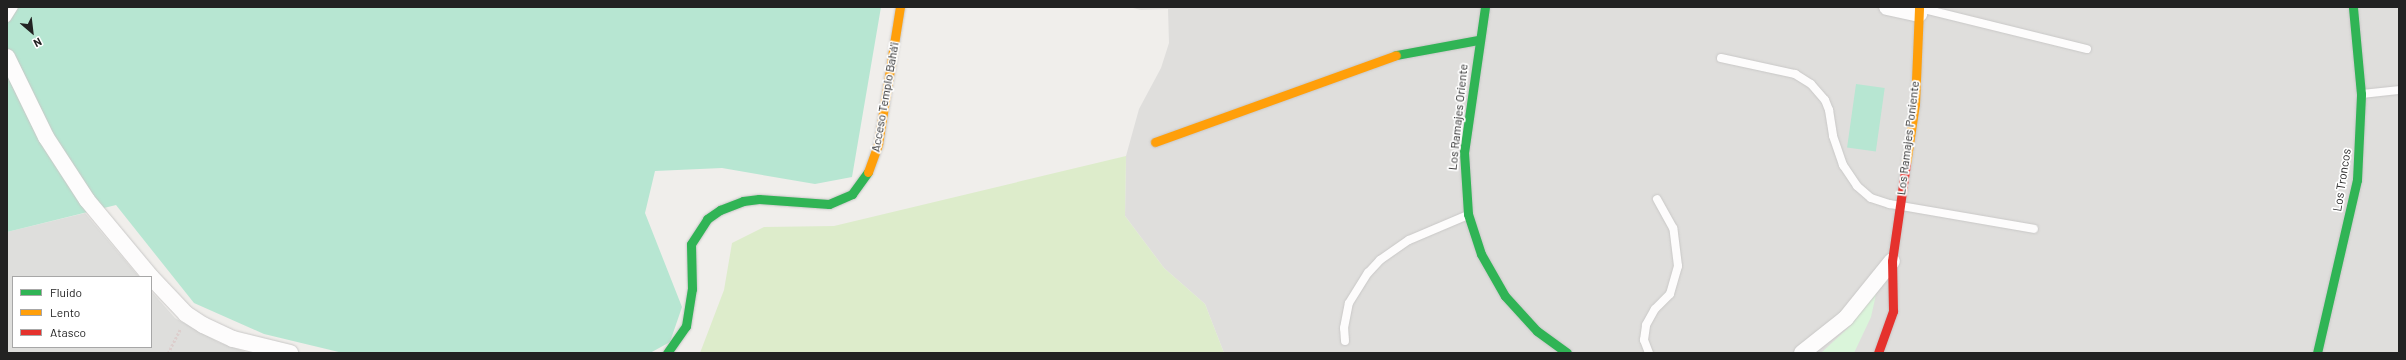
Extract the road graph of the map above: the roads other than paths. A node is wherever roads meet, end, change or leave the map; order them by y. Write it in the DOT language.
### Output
graph roads {
  1 [pos="14,7"];
  2 [pos="900,7"];
  3 [pos="1485,7"];
  4 [pos="1887,7"];
  5 [pos="2353,7"];
  6 [pos="1919,10"];
  7 [pos="7,18"];
  8 [pos="1478,40"];
  9 [pos="2087,50"];
  10 [pos="7,57"];
  11 [pos="1721,58"];
  12 [pos="2399,90"];
  13 [pos="2361,94"];
  14 [pos="1155,142"];
  15 [pos="1657,200"];
  16 [pos="1900,204"];
  17 [pos="1468,214"];
  18 [pos="2034,230"];
  19 [pos="1892,261"];
  20 [pos="150,276"];
  21 [pos="152,278"];
  22 [pos="1345,341"];
  23 [pos="290,353"];
  24 [pos="667,353"];
  25 [pos="1567,353"];
  26 [pos="1649,353"];
  27 [pos="1802,353"];
  28 [pos="1878,353"];
  29 [pos="2317,353"];
  1 -- 7 [label="lane"];
  2 -- 24 [label="street, Acceso Templo Bahá'i"];
  3 -- 8 [label="street, Los Ramajes Oriente"];
  4 -- 6 [label="street"];
  5 -- 13 [label="street, Los Troncos"];
  6 -- 9 [label="lane"];
  6 -- 16 [label="street, Los Ramajes Poniente"];
  8 -- 14 [label="street"];
  8 -- 17 [label="street, Los Ramajes Oriente"];
  10 -- 20 [label="street"];
  11 -- 16 [label="lane"];
  12 -- 13 [label="lane"];
  13 -- 29 [label="street, Los Troncos"];
  15 -- 26 [label="lane"];
  16 -- 18 [label="lane"];
  16 -- 19 [label="street, Los Ramajes Poniente"];
  17 -- 22 [label="lane"];
  17 -- 25 [label="street, Los Ramajes Oriente"];
  19 -- 27 [label="street"];
  19 -- 28 [label="street, Los Ramajes Poniente"];
  21 -- 23 [label="street"];
}
